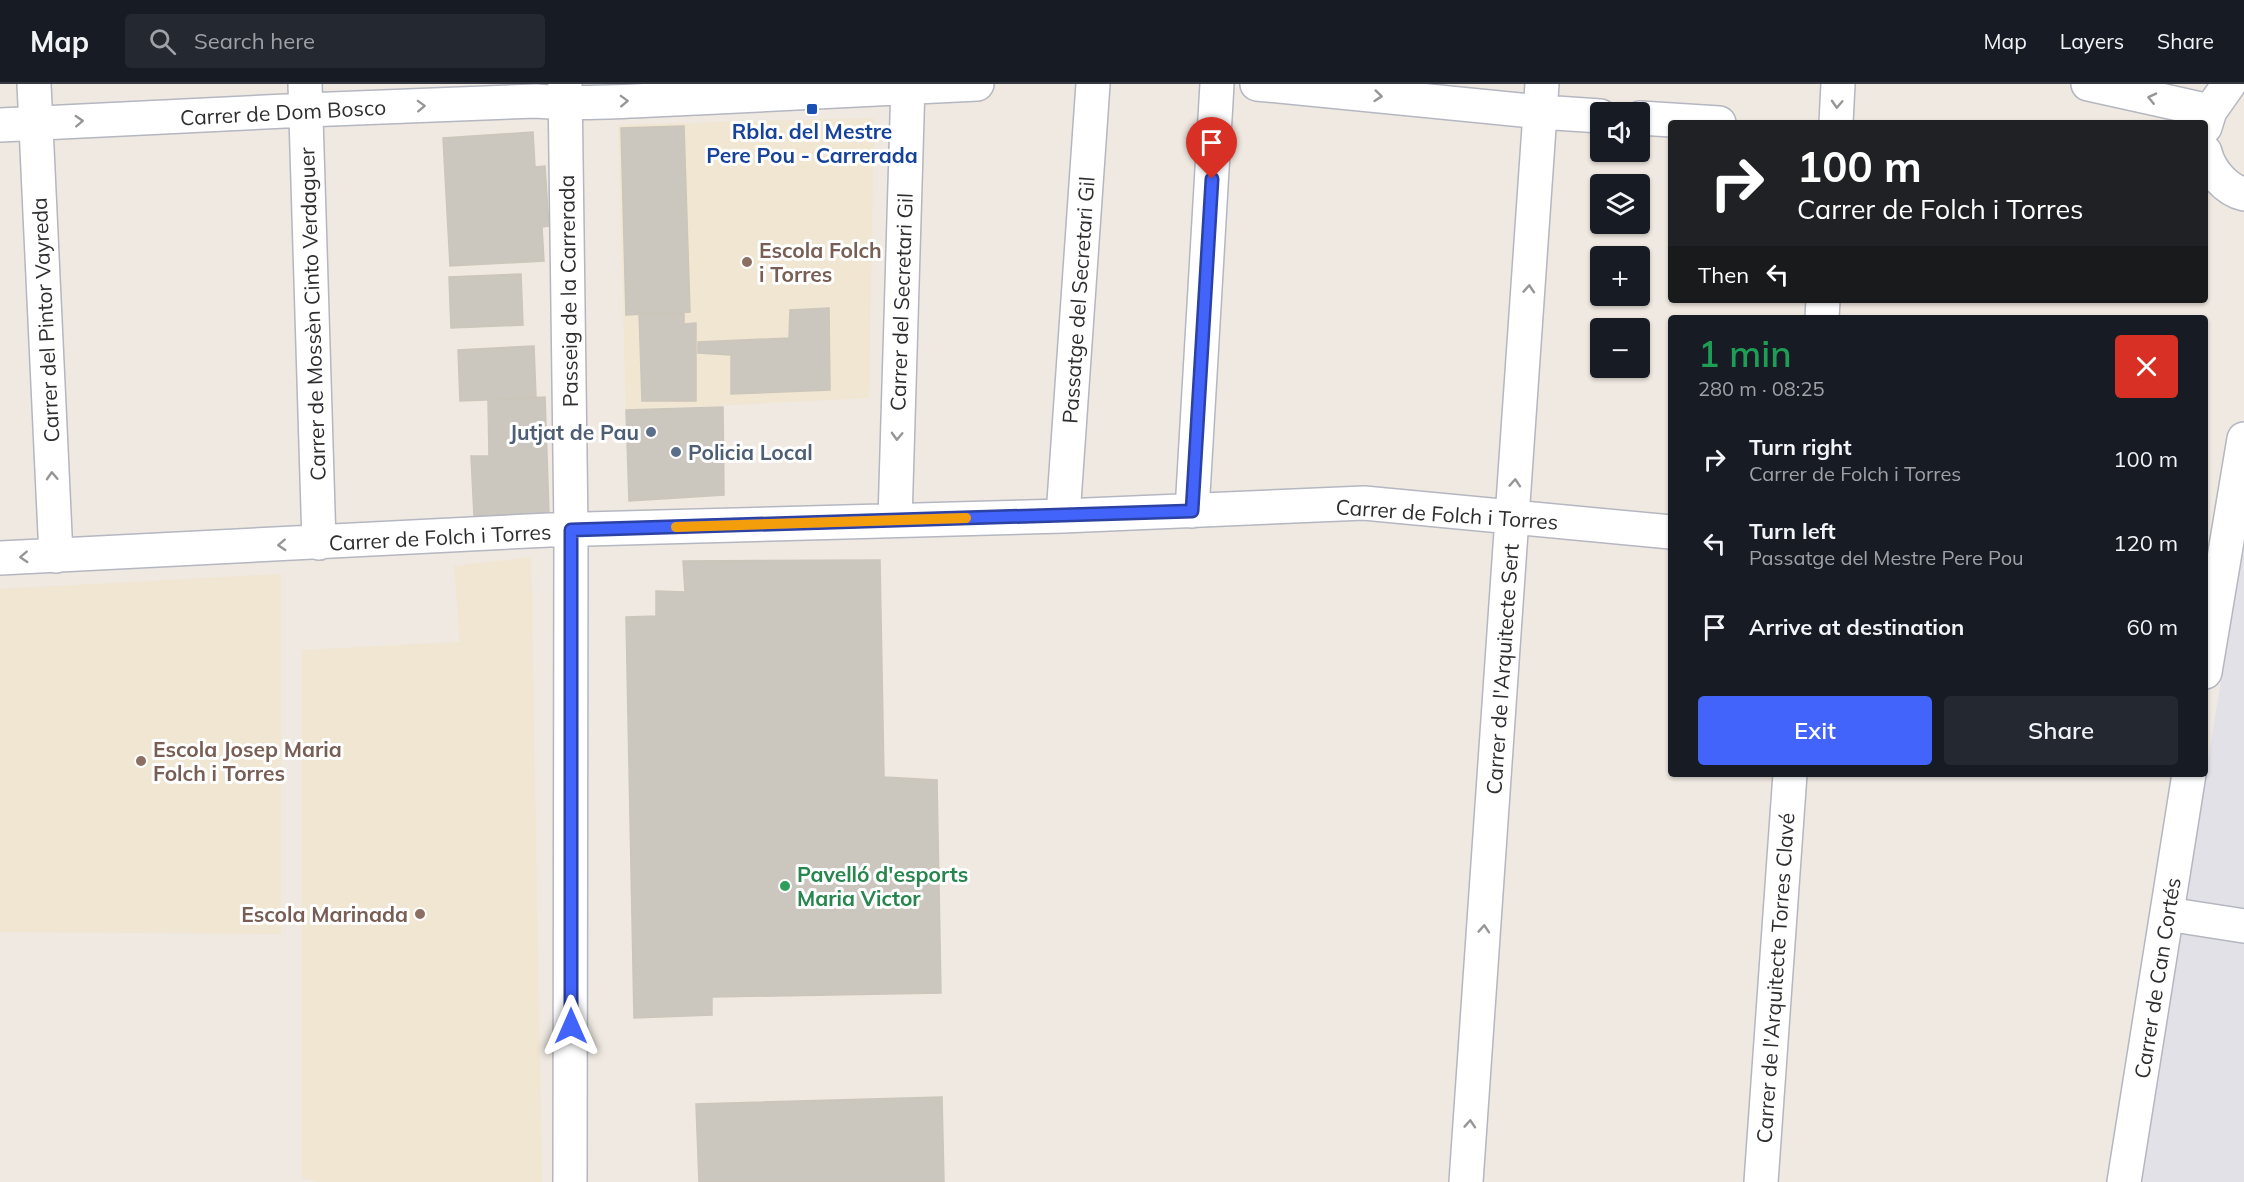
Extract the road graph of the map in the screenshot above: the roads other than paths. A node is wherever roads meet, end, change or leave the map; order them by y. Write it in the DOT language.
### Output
graph roads {
  1 [pos="34,84"];
  2 [pos="977,84"];
  3 [pos="1093,84"];
  4 [pos="1217,84"];
  5 [pos="1257,84"];
  6 [pos="1838,84"];
  7 [pos="2088,84"];
  8 [pos="2229,84"];
  9 [pos="908,86"];
  10 [pos="565,94"];
  11 [pos="305,97"];
  12 [pos="1541,98"];
  13 [pos="1590,113"];
  14 [pos="1650,119"];
  15 [pos="2207,119"];
  16 [pos="1672,120"];
  17 [pos="1836,120"];
  18 [pos="36,124"];
  19 [pos="0,125"];
  20 [pos="2209,167"];
  21 [pos="2244,194"];
  22 [pos="2244,439"];
  23 [pos="1192,511"];
  24 [pos="1063,516"];
  25 [pos="1513,517"];
  26 [pos="894,520"];
  27 [pos="571,530"];
  28 [pos="1668,532"];
  29 [pos="319,543"];
  30 [pos="56,556"];
  31 [pos="0,558"];
  32 [pos="2212,583"];
  33 [pos="2208,634"];
  34 [pos="1790,777"];
  35 [pos="2189,777"];
  36 [pos="2167,914"];
  37 [pos="2244,926"];
  38 [pos="570,1182"];
  39 [pos="1466,1182"];
  40 [pos="1761,1182"];
  41 [pos="2124,1182"];
  1 -- 18 [label="street, Carrer del Pintor Vayreda"];
  2 -- 9 [label="street, Carrer de Dom Bosco"];
  3 -- 24 [label="street, Passatge del Secretari Gil"];
  4 -- 23 [label="street"];
  5 -- 12 [label="street, one-way"];
  6 -- 17 [label="street, one-way"];
  15 -- 7 [label="street, one-way"];
  8 -- 15 [label="street"];
  10 -- 9 [label="street, Carrer de Dom Bosco, one-way"];
  9 -- 26 [label="street, Carrer del Secretari Gil, one-way"];
  11 -- 10 [label="street, Carrer de Dom Bosco, one-way"];
  10 -- 27 [label="street, Passeig de la Carrerada"];
  18 -- 11 [label="street, Carrer de Dom Bosco, one-way"];
  11 -- 29 [label="street, Carrer de Mossèn Cinto Verdaguer"];
  12 -- 13 [label="street"];
  25 -- 12 [label="street, Carrer de l'Arquitecte Sert, one-way"];
  14 -- 16 [label="street"];
  18 -- 19 [label="street, Carrer de Dom Bosco"];
  30 -- 18 [label="street, Carrer del Pintor Vayreda, one-way"];
  20 -- 21 [label="street"];
  22 -- 32 [label="street"];
  23 -- 24 [label="street, Carrer de Folch i Torres"];
  23 -- 25 [label="street, Carrer de Folch i Torres"];
  24 -- 26 [label="street, Carrer de Folch i Torres"];
  25 -- 28 [label="street, Carrer de Folch i Torres"];
  39 -- 25 [label="street, Carrer de l'Arquitecte Sert, one-way"];
  26 -- 27 [label="street, Carrer de Folch i Torres"];
  27 -- 29 [label="street, Carrer de Folch i Torres"];
  27 -- 38 [label="street, Passeig de la Carrerada"];
  29 -- 30 [label="street, Carrer de Folch i Torres, one-way"];
  30 -- 31 [label="street, Carrer de Folch i Torres, one-way"];
  32 -- 33 [label="street"];
  34 -- 40 [label="street, Carrer de l'Arquitecte Torres Clavé"];
  35 -- 36 [label="street, Carrer de Can Cortés"];
  36 -- 37 [label="street"];
  36 -- 41 [label="street, Carrer de Can Cortés"];
}
